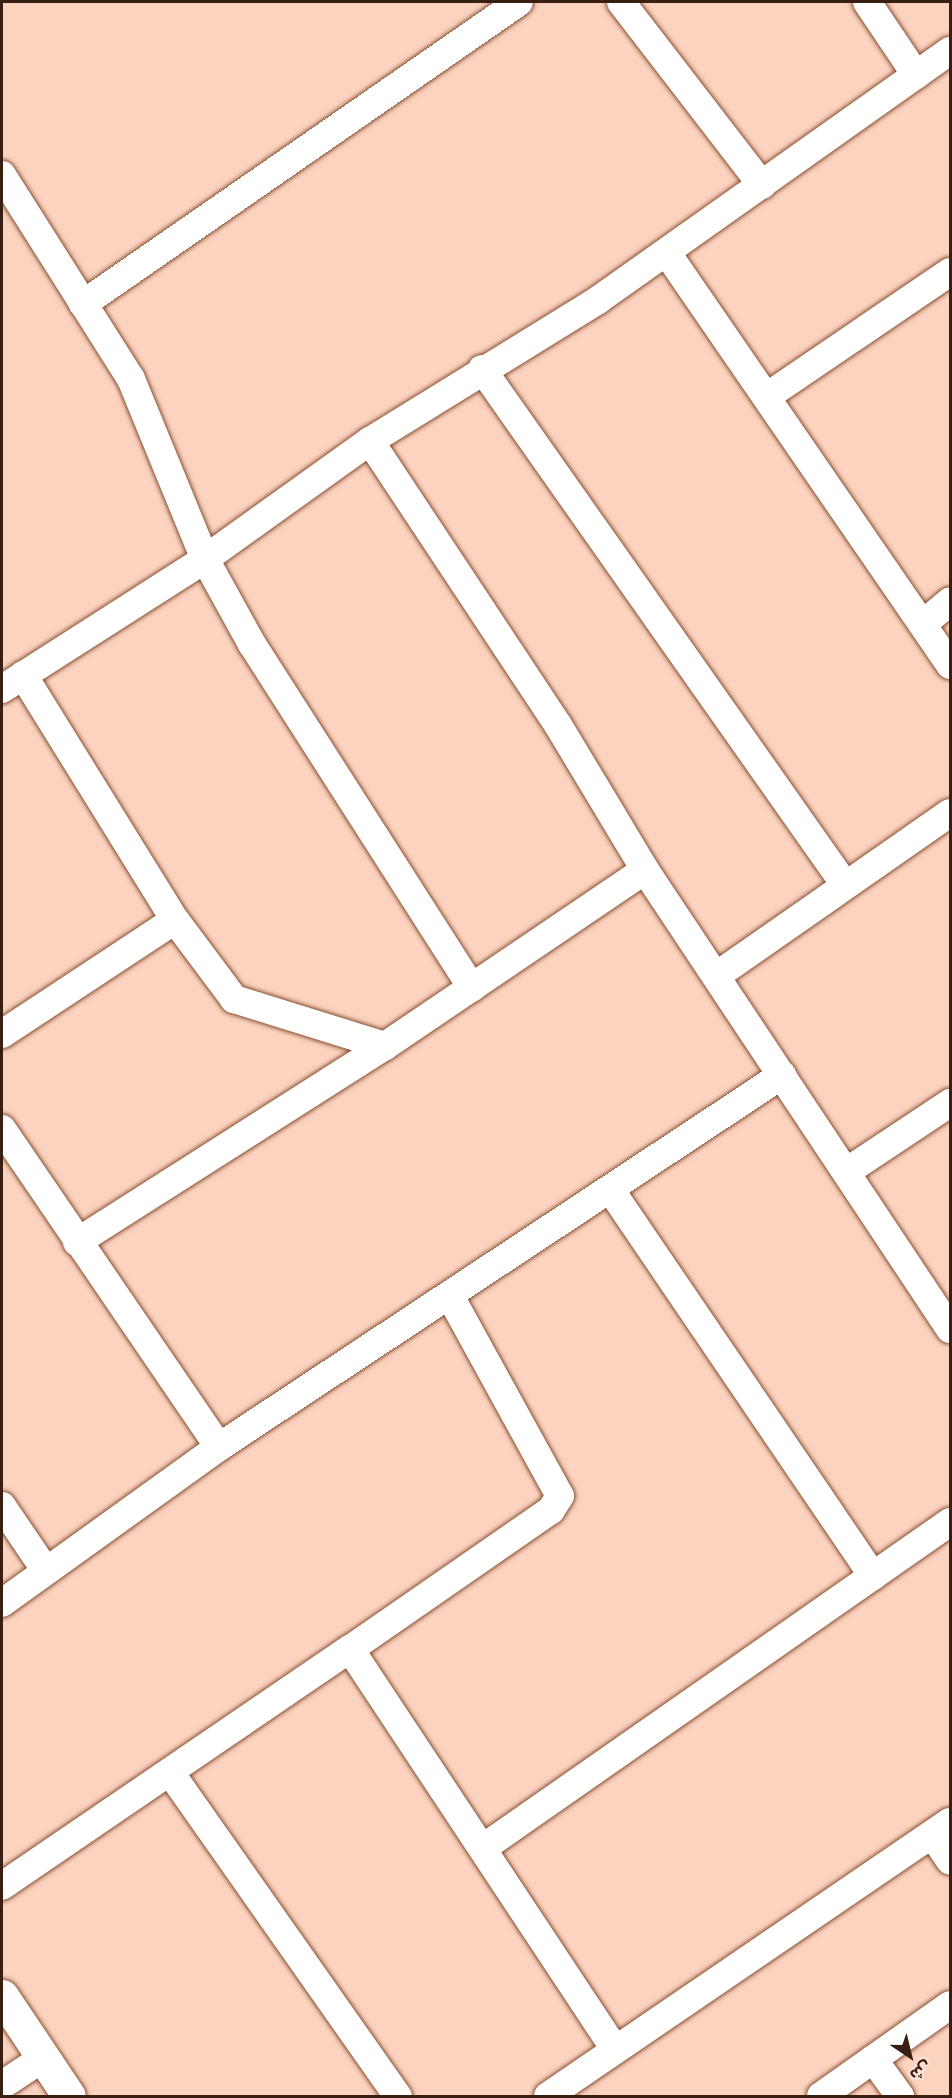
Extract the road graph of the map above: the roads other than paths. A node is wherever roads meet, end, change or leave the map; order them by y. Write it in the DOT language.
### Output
graph roads {
  1 [pos="519,2"];
  2 [pos="621,2"];
  3 [pos="867,2"];
  4 [pos="951,51"];
  5 [pos="916,75"];
  6 [pos="2,175"];
  7 [pos="762,185"];
  8 [pos="667,253"];
  9 [pos="947,282"];
  10 [pos="83,303"];
  11 [pos="482,369"];
  12 [pos="769,396"];
  13 [pos="370,441"];
  14 [pos="205,559"];
  15 [pos="951,601"];
  16 [pos="924,624"];
  17 [pos="951,665"];
  18 [pos="12,682"];
  19 [pos="951,813"];
  20 [pos="645,870"];
  21 [pos="844,885"];
  22 [pos="175,920"];
  23 [pos="716,976"];
  24 [pos="472,988"];
  25 [pos="2,1034"];
  26 [pos="385,1046"];
  27 [pos="782,1075"];
  28 [pos="951,1103"];
  29 [pos="2,1129"];
  30 [pos="846,1172"];
  31 [pos="610,1189"];
  32 [pos="77,1242"];
  33 [pos="450,1296"];
  34 [pos="951,1329"];
  35 [pos="219,1447"];
  36 [pos="2,1506"];
  37 [pos="951,1522"];
  38 [pos="46,1570"];
  39 [pos="873,1576"];
  40 [pos="2,1603"];
  41 [pos="351,1649"];
  42 [pos="172,1775"];
  43 [pos="941,1828"];
  44 [pos="483,1848"];
  45 [pos="951,1861"];
  46 [pos="2,1886"];
  47 [pos="2,1996"];
  48 [pos="951,2005"];
  49 [pos="615,2049"];
  50 [pos="44,2058"];
  51 [pos="873,2059"];
  52 [pos="2,2085"];
  53 [pos="563,2092"];
  54 [pos="69,2097"];
  55 [pos="398,2097"];
  56 [pos="820,2097"];
  57 [pos="900,2097"];
  1 -- 10 [label="street"];
  2 -- 7 [label="street"];
  3 -- 5 [label="street"];
  4 -- 5 [label="street"];
  5 -- 7 [label="street"];
  6 -- 10 [label="street"];
  7 -- 8 [label="street"];
  8 -- 11 [label="street"];
  8 -- 12 [label="street"];
  9 -- 12 [label="street"];
  10 -- 14 [label="street"];
  11 -- 13 [label="street"];
  11 -- 21 [label="street"];
  12 -- 16 [label="street"];
  13 -- 14 [label="street"];
  13 -- 20 [label="street"];
  14 -- 18 [label="street"];
  14 -- 24 [label="street"];
  15 -- 16 [label="street"];
  16 -- 17 [label="street"];
  18 -- 22 [label="street"];
  19 -- 21 [label="street"];
  20 -- 23 [label="street"];
  20 -- 24 [label="street"];
  21 -- 23 [label="street"];
  22 -- 25 [label="street"];
  22 -- 26 [label="street"];
  23 -- 27 [label="street"];
  24 -- 26 [label="street"];
  26 -- 32 [label="street"];
  27 -- 30 [label="street"];
  27 -- 31 [label="street"];
  28 -- 30 [label="street"];
  29 -- 32 [label="street"];
  30 -- 34 [label="street"];
  31 -- 33 [label="street"];
  31 -- 39 [label="street"];
  32 -- 35 [label="street"];
  33 -- 35 [label="street"];
  33 -- 41 [label="street"];
  35 -- 38 [label="street"];
  36 -- 38 [label="street"];
  37 -- 39 [label="street"];
  38 -- 40 [label="street"];
  39 -- 44 [label="street"];
  41 -- 42 [label="street"];
  41 -- 44 [label="street"];
  42 -- 46 [label="street"];
  42 -- 55 [label="street"];
  43 -- 45 [label="street"];
  43 -- 49 [label="street"];
  44 -- 49 [label="street"];
  47 -- 50 [label="highway"];
  48 -- 51 [label="street"];
  49 -- 53 [label="street"];
  50 -- 52 [label="street"];
  50 -- 54 [label="highway"];
  51 -- 56 [label="street"];
  51 -- 57 [label="street"];
}
